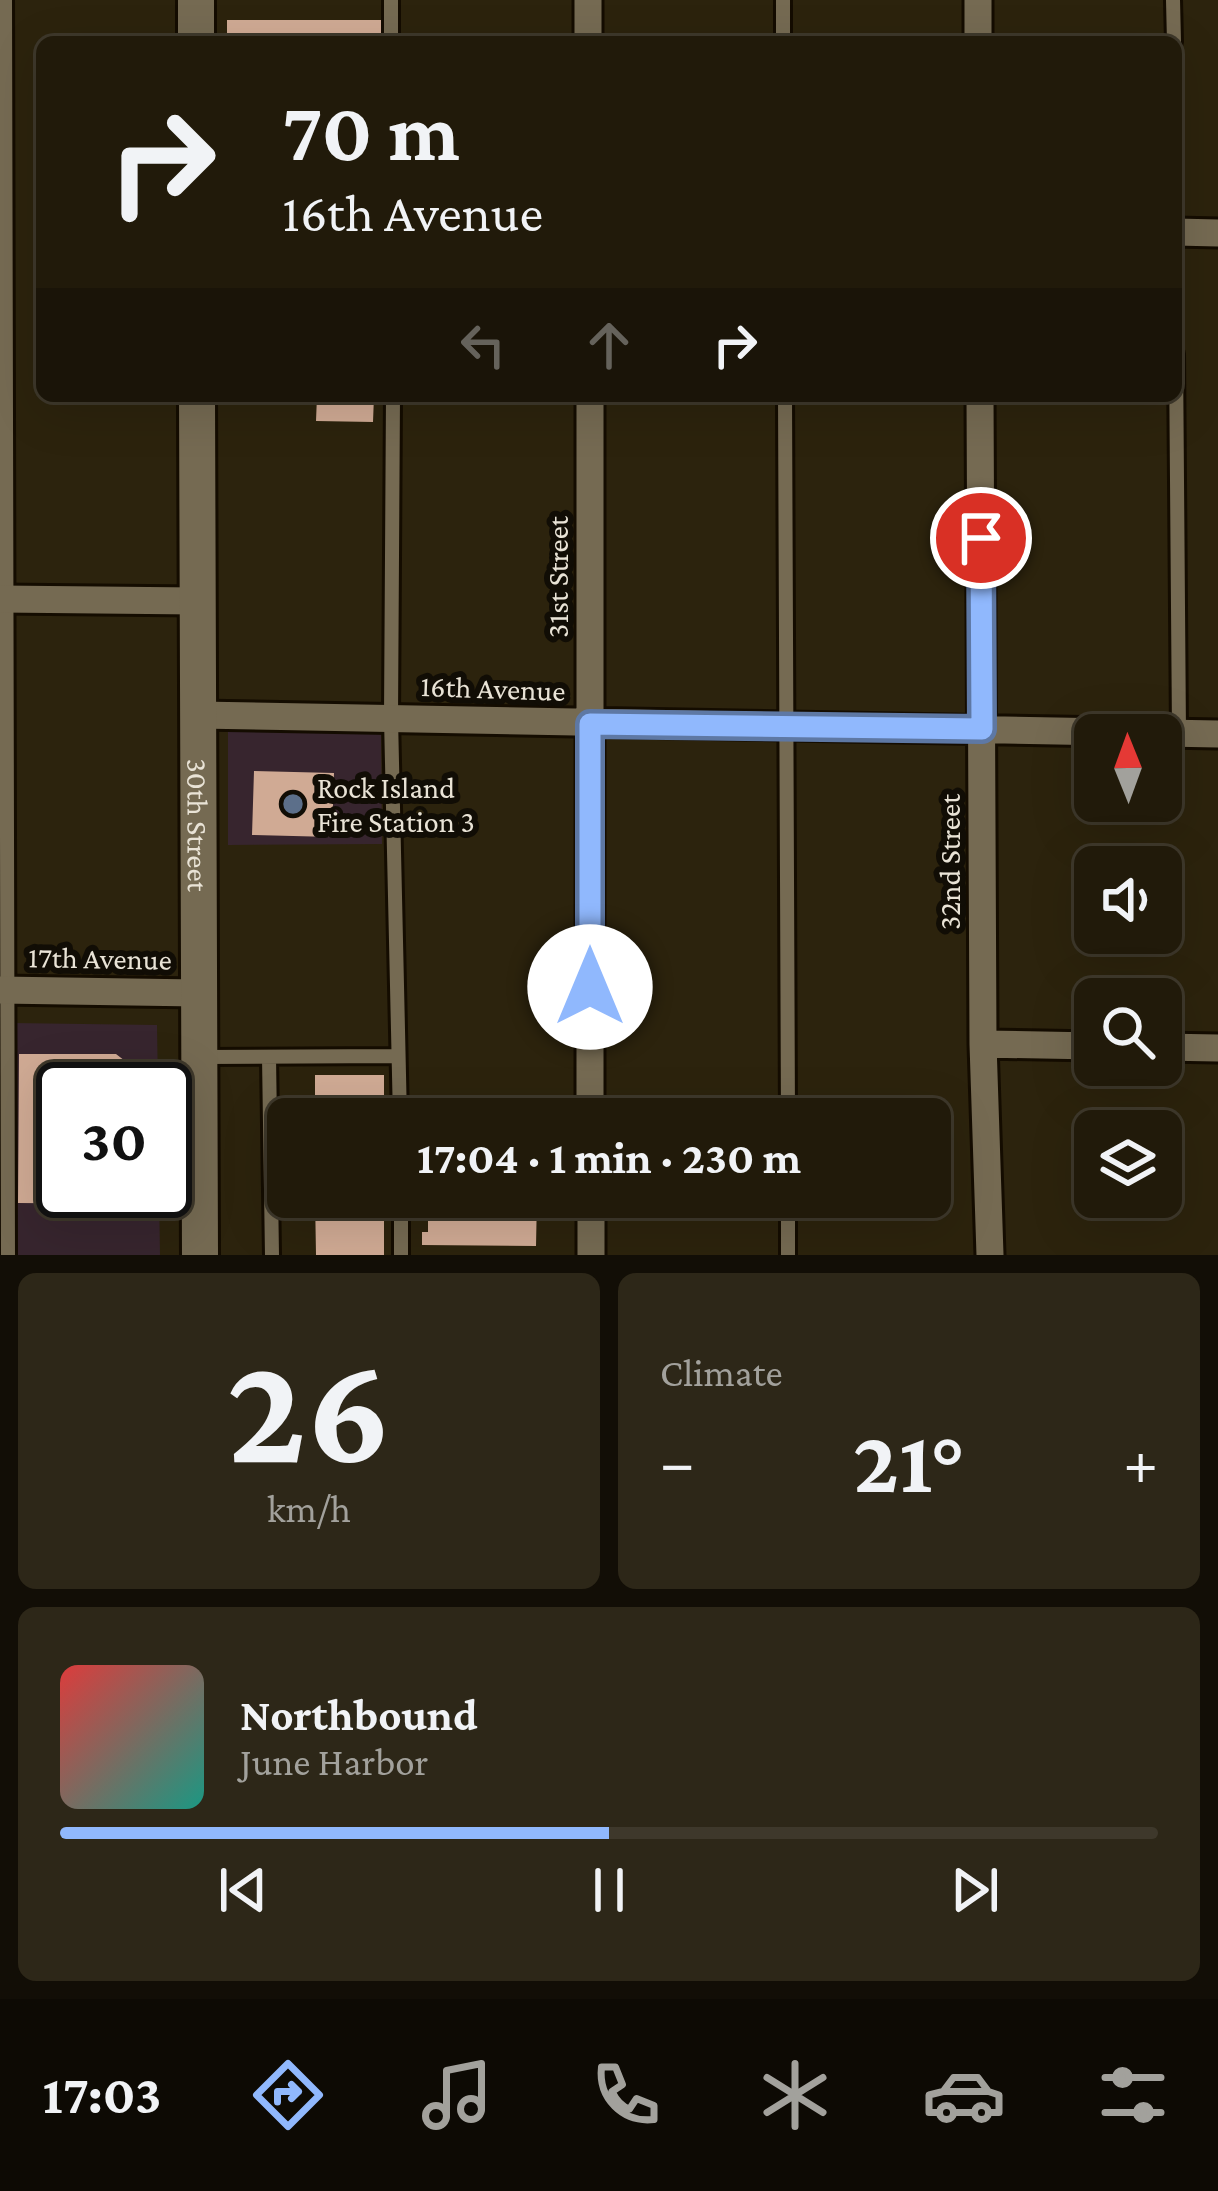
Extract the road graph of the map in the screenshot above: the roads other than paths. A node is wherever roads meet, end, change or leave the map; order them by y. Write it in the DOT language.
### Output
graph roads {
  1 [pos="5,0"];
  2 [pos="196,0"];
  3 [pos="391,0"];
  4 [pos="587,0"];
  5 [pos="783,0"];
  6 [pos="978,0"];
  7 [pos="1173,0"];
  8 [pos="196,36"];
  9 [pos="392,36"];
  10 [pos="588,36"];
  11 [pos="783,36"];
  12 [pos="978,36"];
  13 [pos="1174,36"];
  14 [pos="1182,232"];
  15 [pos="1218,233"];
  16 [pos="197,402"];
  17 [pos="393,402"];
  18 [pos="590,402"];
  19 [pos="785,402"];
  20 [pos="980,402"];
  21 [pos="1176,402"];
  22 [pos="4,599"];
  23 [pos="197,601"];
  24 [pos="1179,714"];
  25 [pos="199,715"];
  26 [pos="391,718"];
  27 [pos="590,724"];
  28 [pos="787,728"];
  29 [pos="982,729"];
  30 [pos="1074,731"];
  31 [pos="1182,734"];
  32 [pos="1218,734"];
  33 [pos="3,990"];
  34 [pos="198,993"];
  35 [pos="983,1044"];
  36 [pos="1074,1046"];
  37 [pos="1182,1047"];
  38 [pos="1218,1048"];
  39 [pos="397,1056"];
  40 [pos="198,1057"];
  41 [pos="269,1057"];
  42 [pos="399,1098"];
  43 [pos="590,1098"];
  44 [pos="788,1098"];
  45 [pos="401,1218"];
  46 [pos="591,1218"];
  47 [pos="788,1218"];
  48 [pos="8,1255"];
  49 [pos="200,1255"];
  50 [pos="272,1255"];
  51 [pos="401,1255"];
  52 [pos="591,1255"];
  53 [pos="788,1255"];
  54 [pos="990,1255"];
  1 -- 22 [label="lane"];
  2 -- 8 [label="street"];
  3 -- 9 [label="lane"];
  4 -- 10 [label="street"];
  5 -- 11 [label="lane"];
  6 -- 12 [label="street"];
  7 -- 13 [label="lane"];
  14 -- 15 [label="street"];
  16 -- 23 [label="street, 30th Street"];
  17 -- 26 [label="lane"];
  18 -- 27 [label="street, 31st Street"];
  19 -- 28 [label="lane"];
  20 -- 29 [label="street, 32nd Street"];
  21 -- 24 [label="lane"];
  22 -- 23 [label="street"];
  22 -- 33 [label="lane"];
  23 -- 25 [label="street, 30th Street"];
  25 -- 26 [label="street, 16th Avenue"];
  25 -- 34 [label="street, 30th Street"];
  26 -- 27 [label="street, 16th Avenue"];
  26 -- 39 [label="lane"];
  27 -- 28 [label="street, 16th Avenue"];
  27 -- 43 [label="street, 31st Street"];
  28 -- 29 [label="street, 16th Avenue"];
  28 -- 44 [label="lane"];
  29 -- 30 [label="street, 16th Avenue"];
  29 -- 35 [label="street, 32nd Street"];
  31 -- 32 [label="street, 16th Avenue"];
  33 -- 34 [label="street, 17th Avenue"];
  33 -- 48 [label="lane"];
  34 -- 40 [label="street, 30th Street"];
  35 -- 36 [label="street"];
  35 -- 54 [label="street, 32nd Street"];
  37 -- 38 [label="street"];
  39 -- 41 [label="lane"];
  39 -- 42 [label="lane"];
  40 -- 41 [label="lane"];
  40 -- 49 [label="street, 30th Street"];
  41 -- 50 [label="lane"];
  45 -- 51 [label="lane"];
  46 -- 52 [label="street"];
  47 -- 53 [label="lane"];
}
